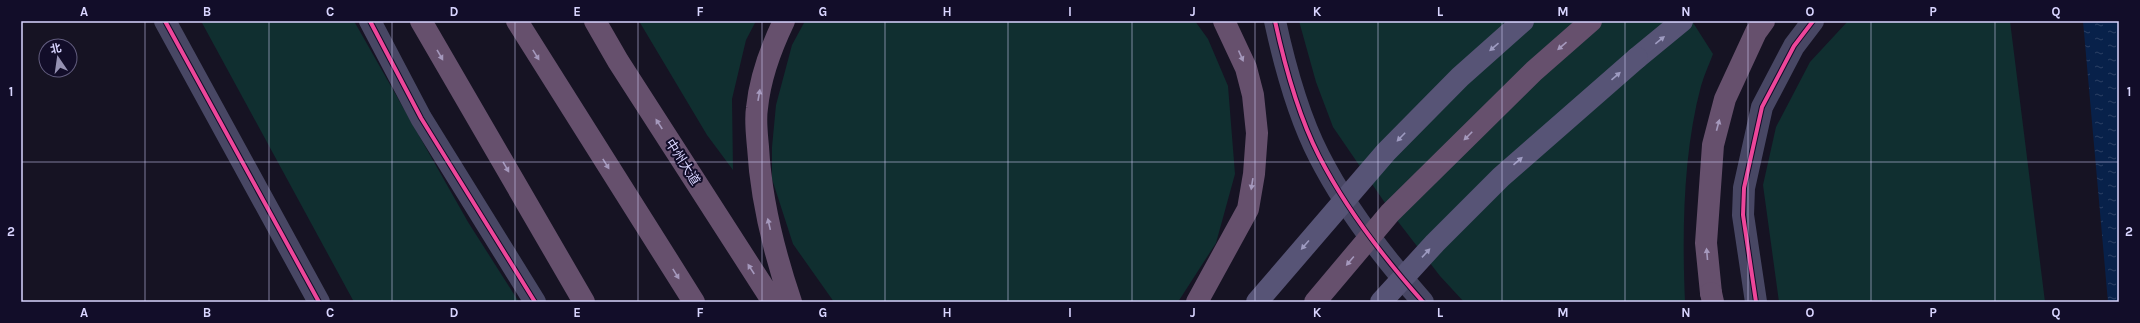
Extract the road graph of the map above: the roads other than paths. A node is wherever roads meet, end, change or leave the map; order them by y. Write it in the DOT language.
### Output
graph roads {
  1 [pos="165,21"];
  2 [pos="370,21"];
  3 [pos="421,21"];
  4 [pos="517,21"];
  5 [pos="595,21"];
  6 [pos="784,21"];
  7 [pos="1224,21"];
  8 [pos="1275,21"];
  9 [pos="1523,21"];
  10 [pos="1591,21"];
  11 [pos="1682,21"];
  12 [pos="1764,21"];
  13 [pos="1813,21"];
  14 [pos="582,298"];
  15 [pos="1712,298"];
  16 [pos="319,302"];
  17 [pos="535,302"];
  18 [pos="694,302"];
  19 [pos="772,302"];
  20 [pos="790,302"];
  21 [pos="1197,302"];
  22 [pos="1257,302"];
  23 [pos="1315,302"];
  24 [pos="1381,302"];
  25 [pos="1423,302"];
  26 [pos="1756,302"];
  1 -- 16 [label="street"];
  2 -- 17 [label="street"];
  3 -- 14 [label="highway, one-way"];
  4 -- 18 [label="highway, one-way"];
  19 -- 5 [label="highway, 中州大道, one-way"];
  20 -- 6 [label="highway, one-way"];
  7 -- 21 [label="highway, one-way"];
  8 -- 25 [label="street"];
  9 -- 22 [label="main road, one-way, bridge"];
  10 -- 23 [label="highway, one-way, bridge"];
  24 -- 11 [label="main road, one-way, bridge"];
  15 -- 12 [label="highway, one-way"];
  13 -- 26 [label="street"];
}
